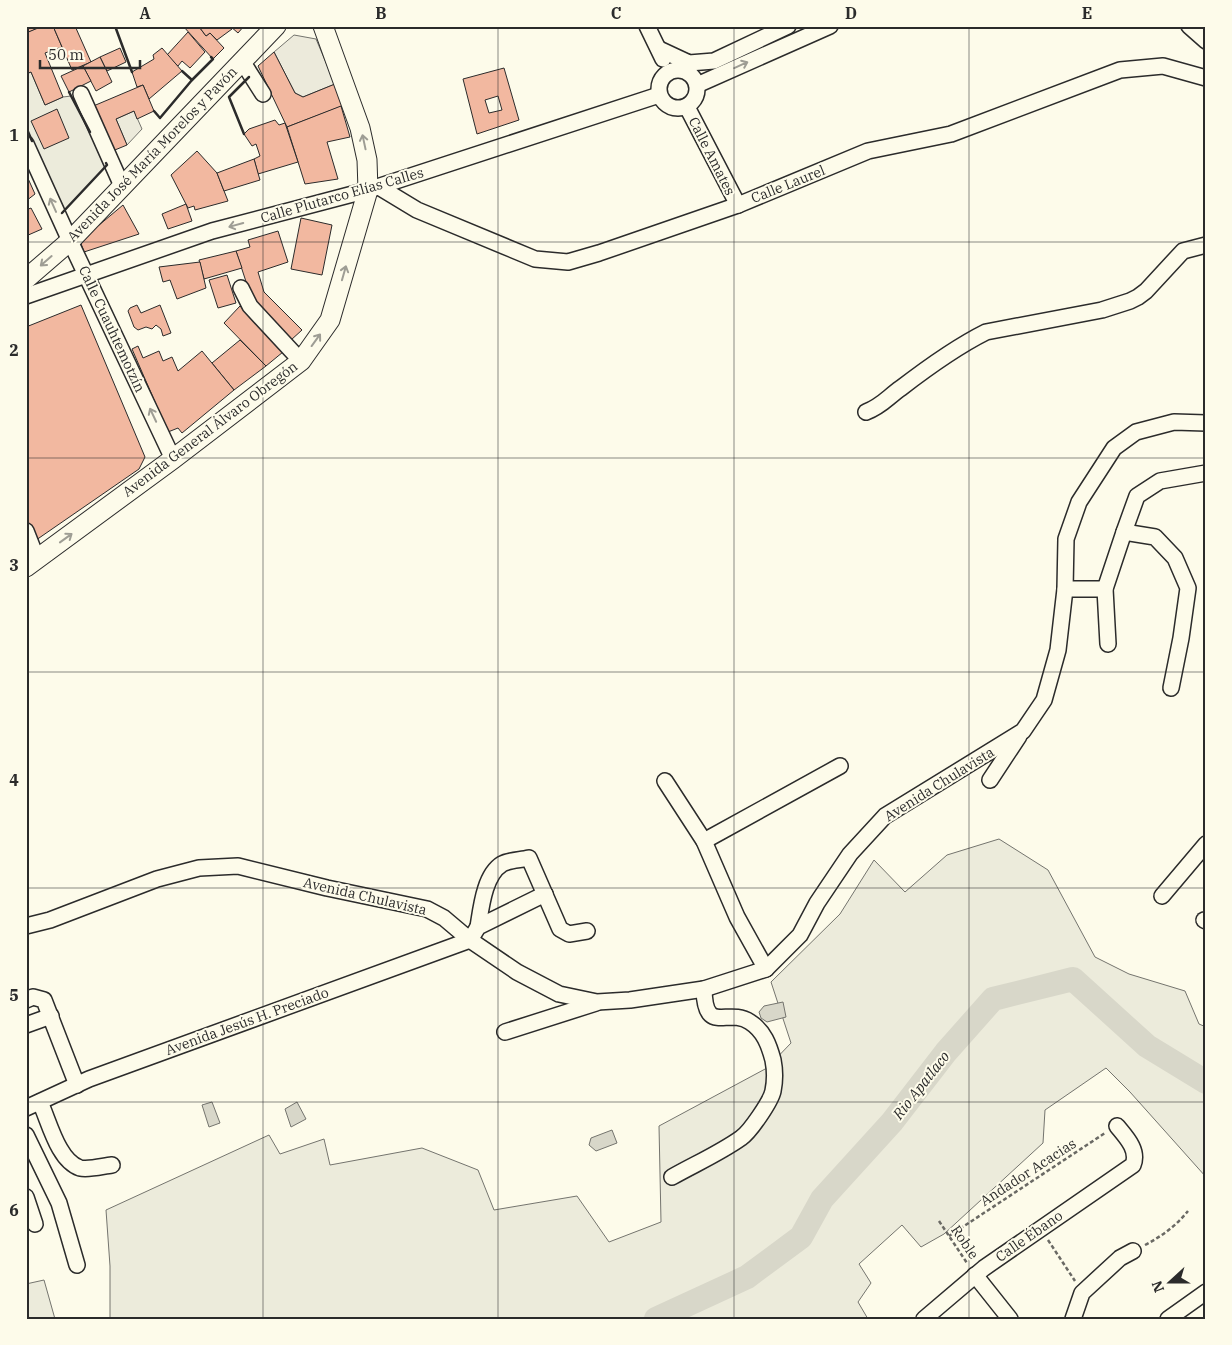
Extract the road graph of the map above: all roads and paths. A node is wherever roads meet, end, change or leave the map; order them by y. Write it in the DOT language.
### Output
graph roads {
  1 [pos="276,26"];
  2 [pos="324,26"];
  3 [pos="647,26"];
  4 [pos="788,26"];
  5 [pos="830,26"];
  6 [pos="1188,26"];
  7 [pos="1206,41"];
  8 [pos="659,49"];
  9 [pos="242,62"];
  10 [pos="669,72"];
  11 [pos="1206,78"];
  12 [pos="697,84"];
  13 [pos="81,94"];
  14 [pos="263,94"];
  15 [pos="659,95"];
  16 [pos="687,107"];
  17 [pos="27,146"];
  18 [pos="122,186"];
  19 [pos="373,188"];
  20 [pos="738,205"];
  21 [pos="70,241"];
  22 [pos="1206,245"];
  23 [pos="86,275"];
  24 [pos="26,279"];
  25 [pos="242,288"];
  26 [pos="26,296"];
  27 [pos="301,361"];
  28 [pos="866,412"];
  29 [pos="1206,423"];
  30 [pos="173,459"];
  31 [pos="1206,473"];
  32 [pos="26,531"];
  33 [pos="1124,532"];
  34 [pos="32,563"];
  35 [pos="1065,589"];
  36 [pos="1105,589"];
  37 [pos="1108,644"];
  38 [pos="1171,688"];
  39 [pos="1023,731"];
  40 [pos="840,766"];
  41 [pos="990,780"];
  42 [pos="666,781"];
  43 [pos="704,841"];
  44 [pos="1206,844"];
  45 [pos="545,894"];
  46 [pos="1162,896"];
  47 [pos="26,926"];
  48 [pos="587,931"];
  49 [pos="474,933"];
  50 [pos="766,969"];
  51 [pos="704,989"];
  52 [pos="26,1000"];
  53 [pos="597,1002"];
  54 [pos="51,1016"];
  55 [pos="26,1025"];
  56 [pos="505,1032"];
  57 [pos="77,1084"];
  58 [pos="33,1105"];
  59 [pos="1117,1126"];
  60 [pos="26,1135"];
  61 [pos="112,1165"];
  62 [pos="672,1178"];
  63 [pos="26,1196"];
  64 [pos="1188,1211"];
  65 [pos="939,1221"];
  66 [pos="35,1224"];
  67 [pos="1040,1228"];
  68 [pos="949,1236"];
  69 [pos="1133,1251"];
  70 [pos="77,1265"];
  71 [pos="975,1275"];
  72 [pos="1206,1292"];
  73 [pos="1082,1293"];
  74 [pos="924,1319"];
  75 [pos="1010,1319"];
  76 [pos="1073,1319"];
  77 [pos="1168,1319"];
  1 -- 9 [label="main road, Avenida José María Morelos y Pavón"];
  19 -- 2 [label="main road, Avenida General Álvaro Obregón, one-way"];
  3 -- 8 [label="street"];
  4 -- 8 [label="street"];
  12 -- 5 [label="street, one-way"];
  6 -- 7 [label="street"];
  8 -- 10 [label="street"];
  9 -- 14 [label="street"];
  9 -- 18 [label="main road, Avenida José María Morelos y Pavón"];
  10 -- 12 [label="street"];
  10 -- 15 [label="street"];
  11 -- 20 [label="street, Calle Laurel"];
  12 -- 16 [label="street"];
  13 -- 18 [label="street"];
  15 -- 16 [label="street"];
  15 -- 19 [label="street, Calle Plutarco Elías Calles"];
  16 -- 20 [label="street, Calle Amates"];
  21 -- 17 [label="street, Calle Cuauhtemotzín, one-way"];
  18 -- 21 [label="main road, Avenida José María Morelos y Pavón"];
  19 -- 20 [label="street, Calle Laurel"];
  19 -- 23 [label="street, Calle Plutarco Elías Calles, one-way"];
  27 -- 19 [label="main road, Avenida General Álvaro Obregón, one-way"];
  21 -- 23 [label="street, Calle Cuauhtemotzín"];
  21 -- 24 [label="main road, Avenida José María Morelos y Pavón, one-way"];
  22 -- 28 [label="street"];
  23 -- 26 [label="street, Calle Plutarco Elías Calles"];
  30 -- 23 [label="street, Calle Cuauhtemotzín, one-way"];
  25 -- 27 [label="street"];
  27 -- 30 [label="main road, Avenida General Álvaro Obregón"];
  29 -- 35 [label="street, Avenida Chulavista"];
  34 -- 30 [label="main road, Avenida General Álvaro Obregón, one-way"];
  31 -- 33 [label="street"];
  32 -- 34 [label="street"];
  33 -- 36 [label="street"];
  33 -- 38 [label="street"];
  35 -- 36 [label="street"];
  35 -- 39 [label="street, Avenida Chulavista"];
  36 -- 37 [label="street"];
  39 -- 41 [label="street"];
  39 -- 50 [label="street, Avenida Chulavista"];
  40 -- 43 [label="street"];
  42 -- 43 [label="street"];
  43 -- 50 [label="street"];
  44 -- 46 [label="street"];
  45 -- 48 [label="street"];
  45 -- 49 [label="street, Avenida Jesús H. Preciado"];
  45 -- 49 [label="street"];
  47 -- 49 [label="street, Avenida Chulavista"];
  49 -- 53 [label="street, Avenida Chulavista"];
  49 -- 57 [label="street, Avenida Jesús H. Preciado"];
  50 -- 51 [label="street, Avenida Chulavista"];
  51 -- 53 [label="street, Avenida Chulavista"];
  51 -- 62 [label="street"];
  52 -- 54 [label="street"];
  53 -- 56 [label="street"];
  54 -- 55 [label="street"];
  54 -- 57 [label="street"];
  57 -- 58 [label="street, Avenida Jesús H. Preciado"];
  58 -- 61 [label="street"];
  59 -- 67 [label="street, Calle Ébano"];
  59 -- 68 [label="path, Andador Acacias"];
  60 -- 70 [label="street"];
  63 -- 66 [label="street"];
  64 -- 69 [label="path"];
  65 -- 68 [label="path, Roble"];
  67 -- 71 [label="street, Calle Ébano"];
  67 -- 73 [label="path"];
  68 -- 71 [label="path, Roble"];
  69 -- 73 [label="street"];
  71 -- 74 [label="street, Calle Ébano"];
  71 -- 75 [label="street"];
  72 -- 77 [label="street"];
  73 -- 76 [label="street"];
}
